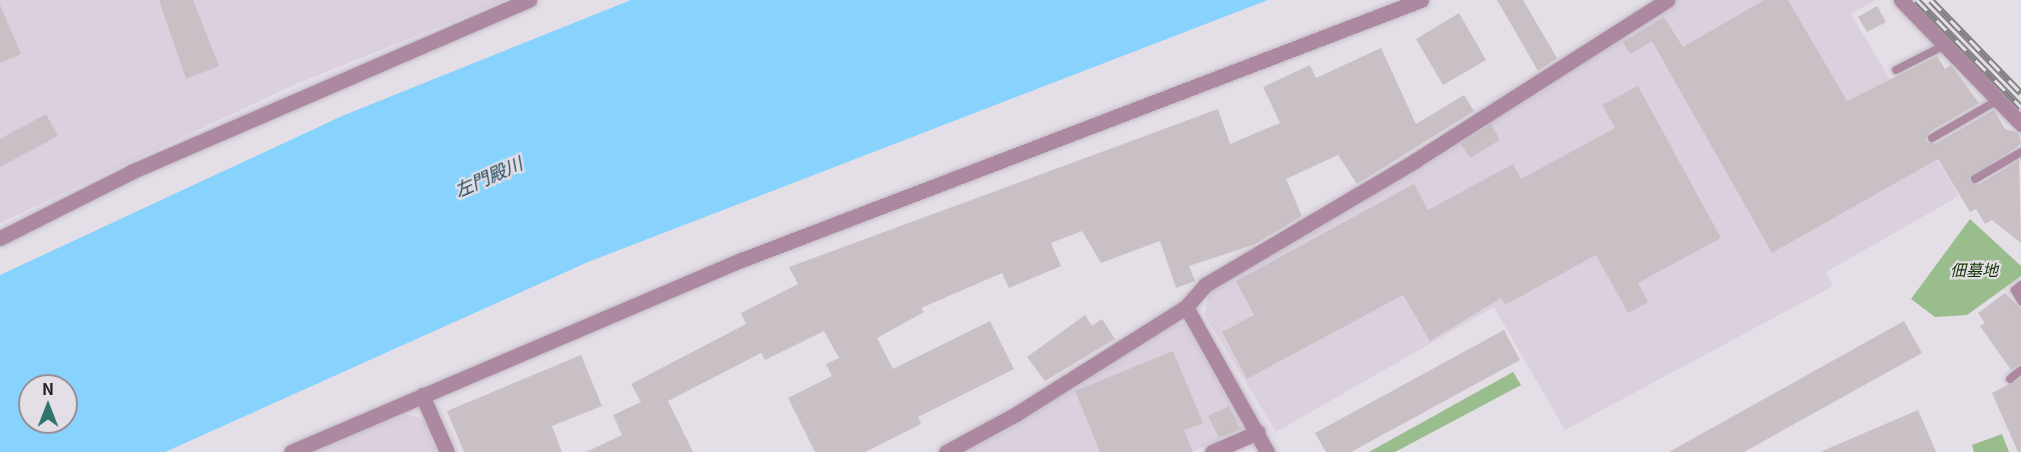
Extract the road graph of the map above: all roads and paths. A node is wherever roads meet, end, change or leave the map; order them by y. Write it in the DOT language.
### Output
graph roads {
  1 [pos="529,0"];
  2 [pos="1421,0"];
  3 [pos="1667,0"];
  4 [pos="1901,0"];
  5 [pos="1945,45"];
  6 [pos="1896,70"];
  7 [pos="1998,100"];
  8 [pos="2021,124"];
  9 [pos="1932,138"];
  10 [pos="2021,152"];
  11 [pos="1975,178"];
  12 [pos="0,238"];
  13 [pos="2021,285"];
  14 [pos="2021,301"];
  15 [pos="1186,307"];
  16 [pos="2021,370"];
  17 [pos="2010,379"];
  18 [pos="422,395"];
  19 [pos="1258,432"];
  20 [pos="291,452"];
  21 [pos="447,452"];
  22 [pos="946,452"];
  23 [pos="1212,452"];
  24 [pos="1267,452"];
  1 -- 12 [label="street"];
  2 -- 18 [label="street"];
  3 -- 15 [label="street"];
  4 -- 5 [label="street"];
  5 -- 6 [label="lane"];
  5 -- 7 [label="street"];
  7 -- 8 [label="street"];
  7 -- 9 [label="lane"];
  10 -- 11 [label="lane"];
  13 -- 14 [label="lane"];
  15 -- 19 [label="street"];
  15 -- 22 [label="street"];
  16 -- 17 [label="lane"];
  18 -- 20 [label="street"];
  18 -- 21 [label="street"];
  19 -- 23 [label="street"];
  19 -- 24 [label="street"];
}
